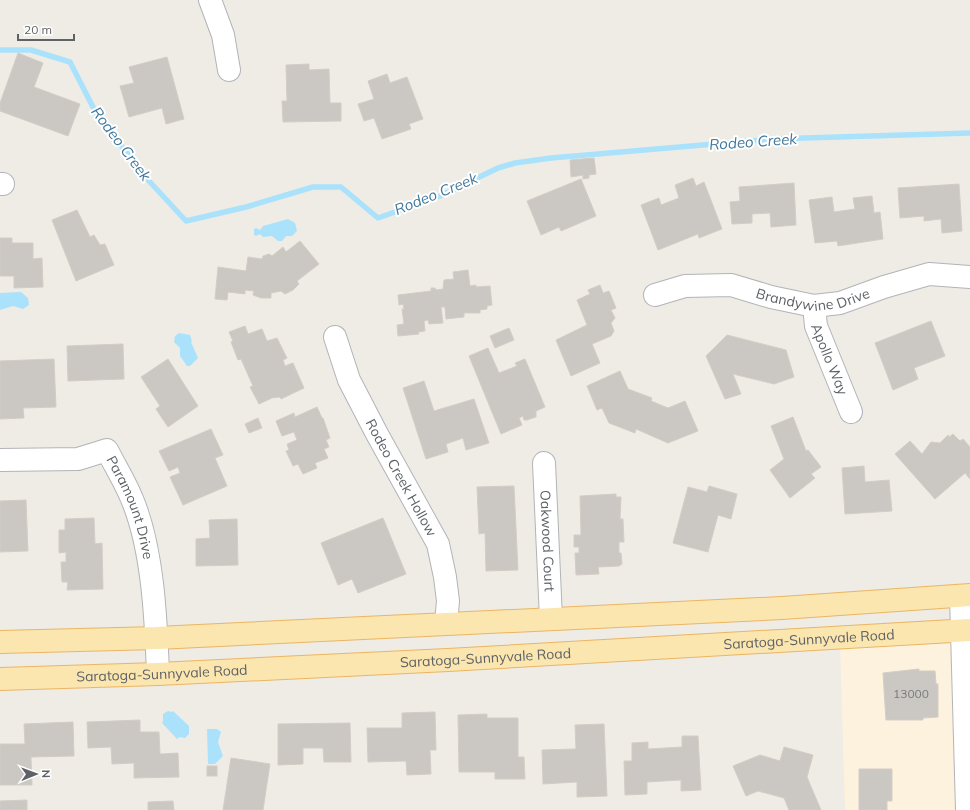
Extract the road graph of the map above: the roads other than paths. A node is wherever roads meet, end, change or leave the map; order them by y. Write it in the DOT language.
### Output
graph roads {
  1 [pos="210,0"];
  2 [pos="229,70"];
  3 [pos="970,277"];
  4 [pos="655,295"];
  5 [pos="814,306"];
  6 [pos="335,337"];
  7 [pos="851,412"];
  8 [pos="0,460"];
  9 [pos="544,463"];
  10 [pos="965,596"];
  11 [pos="550,619"];
  12 [pos="446,623"];
  13 [pos="966,630"];
  14 [pos="157,638"];
  15 [pos="0,642"];
  16 [pos="158,674"];
  17 [pos="0,679"];
  18 [pos="967,810"];
  1 -- 2 [label="street"];
  3 -- 5 [label="street, Brandywine Drive"];
  4 -- 5 [label="street, Brandywine Drive"];
  5 -- 7 [label="street, Apollo Way"];
  6 -- 12 [label="street, Rodeo Creek Hollow"];
  8 -- 14 [label="street, Paramount Drive"];
  9 -- 11 [label="street, Oakwood Court"];
  10 -- 11 [label="main road"];
  10 -- 13 [label="street"];
  11 -- 12 [label="main road"];
  12 -- 14 [label="main road"];
  13 -- 16 [label="main road, Saratoga-Sunnyvale Road"];
  13 -- 18 [label="street"];
  14 -- 15 [label="main road"];
  14 -- 16 [label="street, Paramount Drive"];
  16 -- 17 [label="main road, Saratoga-Sunnyvale Road"];
}
